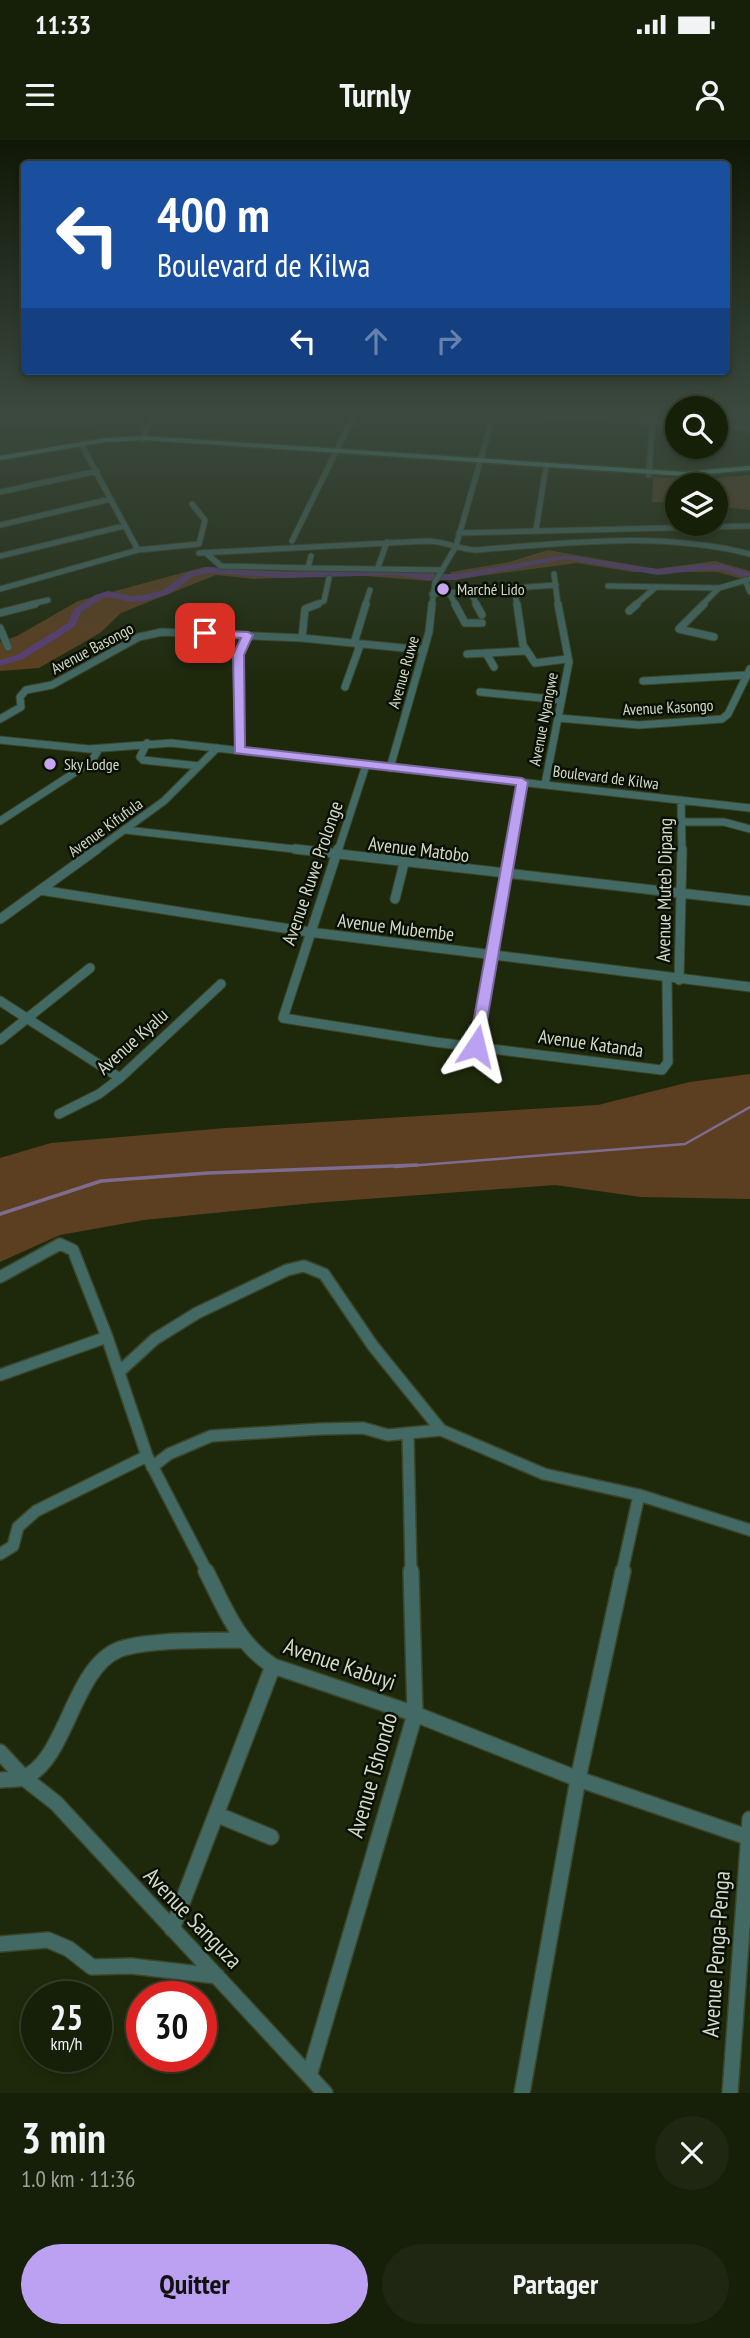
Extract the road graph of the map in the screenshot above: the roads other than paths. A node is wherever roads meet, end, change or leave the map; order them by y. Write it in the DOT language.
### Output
graph roads {
  1 [pos="89,504"];
  2 [pos="113,504"];
  3 [pos="192,504"];
  4 [pos="310,504"];
  5 [pos="468,504"];
  6 [pos="540,504"];
  7 [pos="0,525"];
  8 [pos="124,526"];
  9 [pos="750,526"];
  10 [pos="536,530"];
  11 [pos="459,533"];
  12 [pos="292,541"];
  13 [pos="387,542"];
  14 [pos="456,544"];
  15 [pos="138,551"];
  16 [pos="750,554"];
  17 [pos="0,556"];
  18 [pos="311,556"];
  19 [pos="378,566"];
  20 [pos="309,568"];
  21 [pos="554,574"];
  22 [pos="438,575"];
  23 [pos="329,578"];
  24 [pos="747,580"];
  25 [pos="556,585"];
  26 [pos="608,586"];
  27 [pos="514,587"];
  28 [pos="656,587"];
  29 [pos="719,588"];
  30 [pos="0,589"];
  31 [pos="370,590"];
  32 [pos="470,591"];
  33 [pos="750,592"];
  34 [pos="449,593"];
  35 [pos="432,594"];
  36 [pos="48,600"];
  37 [pos="629,611"];
  38 [pos="0,613"];
  39 [pos="482,615"];
  40 [pos="482,623"];
  41 [pos="0,628"];
  42 [pos="248,635"];
  43 [pos="714,637"];
  44 [pos="302,638"];
  45 [pos="357,644"];
  46 [pos="8,647"];
  47 [pos="424,650"];
  48 [pos="524,651"];
  49 [pos="486,653"];
  50 [pos="467,654"];
  51 [pos="567,659"];
  52 [pos="494,667"];
  53 [pos="749,672"];
  54 [pos="643,681"];
  55 [pos="345,687"];
  56 [pos="480,692"];
  57 [pos="562,700"];
  58 [pos="558,718"];
  59 [pos="0,719"];
  60 [pos="0,740"];
  61 [pos="147,743"];
  62 [pos="217,748"];
  63 [pos="100,749"];
  64 [pos="239,750"];
  65 [pos="366,765"];
  66 [pos="199,766"];
  67 [pos="390,768"];
  68 [pos="522,782"];
  69 [pos="545,784"];
  70 [pos="681,800"];
  71 [pos="750,808"];
  72 [pos="0,821"];
  73 [pos="682,822"];
  74 [pos="750,829"];
  75 [pos="126,830"];
  76 [pos="336,854"];
  77 [pos="404,863"];
  78 [pos="506,875"];
  79 [pos="40,890"];
  80 [pos="683,895"];
  81 [pos="395,899"];
  82 [pos="750,901"];
  83 [pos="0,919"];
  84 [pos="309,932"];
  85 [pos="492,955"];
  86 [pos="90,968"];
  87 [pos="667,979"];
  88 [pos="679,980"];
  89 [pos="221,984"];
  90 [pos="750,987"];
  91 [pos="289,992"];
  92 [pos="0,1001"];
  93 [pos="28,1018"];
  94 [pos="0,1040"];
  95 [pos="476,1046"];
  96 [pos="120,1078"];
  97 [pos="59,1114"];
  98 [pos="0,1277"];
  99 [pos="107,1337"];
  100 [pos="119,1372"];
  101 [pos="0,1375"];
  102 [pos="441,1430"];
  103 [pos="408,1435"];
  104 [pos="150,1462"];
  105 [pos="639,1495"];
  106 [pos="750,1530"];
  107 [pos="0,1554"];
  108 [pos="242,1640"];
  109 [pos="273,1666"];
  110 [pos="415,1714"];
  111 [pos="0,1752"];
  112 [pos="24,1778"];
  113 [pos="578,1779"];
  114 [pos="0,1780"];
  115 [pos="218,1815"];
  116 [pos="750,1819"];
  117 [pos="271,1837"];
  118 [pos="748,1837"];
  119 [pos="172,1929"];
  120 [pos="0,1944"];
  121 [pos="217,1976"];
  122 [pos="309,2076"];
  123 [pos="325,2093"];
  124 [pos="522,2093"];
  125 [pos="730,2093"];
  1 -- 7 [label="street"];
  2 -- 8 [label="street"];
  3 -- 15 [label="street"];
  4 -- 12 [label="street"];
  5 -- 11 [label="street, Avenue Ruwe"];
  6 -- 10 [label="street"];
  8 -- 15 [label="street"];
  8 -- 17 [label="street"];
  9 -- 10 [label="street"];
  10 -- 11 [label="street"];
  11 -- 14 [label="street, Avenue Ruwe"];
  13 -- 14 [label="street"];
  13 -- 19 [label="street"];
  13 -- 20 [label="street"];
  14 -- 16 [label="street"];
  14 -- 22 [label="street, Avenue Ruwe"];
  15 -- 30 [label="street"];
  18 -- 20 [label="street"];
  19 -- 20 [label="street"];
  19 -- 22 [label="street"];
  21 -- 25 [label="street, Avenue Nyangwe"];
  22 -- 35 [label="street, Avenue Ruwe"];
  23 -- 44 [label="street"];
  24 -- 29 [label="street"];
  24 -- 33 [label="street"];
  25 -- 27 [label="street"];
  25 -- 51 [label="street, Avenue Nyangwe"];
  26 -- 28 [label="street"];
  27 -- 32 [label="street"];
  27 -- 48 [label="street, Avenue Nyangwe"];
  28 -- 29 [label="street"];
  28 -- 37 [label="street"];
  29 -- 43 [label="street"];
  31 -- 45 [label="street"];
  32 -- 34 [label="street"];
  32 -- 39 [label="street"];
  34 -- 35 [label="street"];
  34 -- 40 [label="street"];
  35 -- 47 [label="street, Avenue Ruwe"];
  36 -- 38 [label="street"];
  41 -- 46 [label="street"];
  42 -- 44 [label="street, Avenue Basongo"];
  42 -- 59 [label="street, Avenue Basongo"];
  42 -- 64 [label="street"];
  44 -- 45 [label="street, Avenue Basongo"];
  45 -- 47 [label="street, Avenue Basongo"];
  45 -- 55 [label="street"];
  47 -- 67 [label="street, Avenue Ruwe"];
  48 -- 49 [label="street"];
  48 -- 51 [label="street, Avenue Nyangwe"];
  49 -- 50 [label="street"];
  49 -- 52 [label="street"];
  51 -- 57 [label="street, Avenue Nyangwe"];
  53 -- 54 [label="street"];
  53 -- 58 [label="street, Avenue Kasongo"];
  56 -- 57 [label="street"];
  57 -- 58 [label="street, Avenue Nyangwe"];
  58 -- 69 [label="street, Avenue Nyangwe"];
  60 -- 63 [label="street, Boulevard de Kilwa"];
  61 -- 62 [label="street, Boulevard de Kilwa"];
  61 -- 63 [label="street, Boulevard de Kilwa"];
  61 -- 66 [label="street"];
  62 -- 64 [label="street, Boulevard de Kilwa"];
  62 -- 66 [label="street, Avenue Kifufula"];
  63 -- 72 [label="street"];
  64 -- 65 [label="street, Boulevard de Kilwa"];
  65 -- 67 [label="street, Boulevard de Kilwa"];
  65 -- 76 [label="street, Avenue Ruwe Prolonge"];
  66 -- 75 [label="street, Avenue Kifufula"];
  67 -- 68 [label="street, Boulevard de Kilwa"];
  68 -- 69 [label="street, Boulevard de Kilwa"];
  68 -- 78 [label="street"];
  69 -- 70 [label="street, Boulevard de Kilwa"];
  70 -- 71 [label="street, Boulevard de Kilwa"];
  70 -- 73 [label="street, Avenue Muteb Dipang"];
  73 -- 74 [label="street"];
  73 -- 80 [label="street, Avenue Muteb Dipang"];
  75 -- 76 [label="street, Avenue Matobo"];
  75 -- 79 [label="street, Avenue Kifufula"];
  76 -- 77 [label="street, Avenue Matobo"];
  76 -- 84 [label="street, Avenue Ruwe Prolonge"];
  77 -- 78 [label="street, Avenue Matobo"];
  77 -- 81 [label="street"];
  78 -- 80 [label="street, Avenue Matobo"];
  78 -- 85 [label="street"];
  79 -- 83 [label="street, Avenue Kifufula"];
  79 -- 84 [label="street, Avenue Mubembe"];
  80 -- 82 [label="street, Avenue Matobo"];
  80 -- 88 [label="street, Avenue Muteb Dipang"];
  84 -- 85 [label="street, Avenue Mubembe"];
  84 -- 91 [label="street, Avenue Ruwe Prolonge"];
  85 -- 87 [label="street, Avenue Mubembe"];
  85 -- 95 [label="street"];
  86 -- 93 [label="street"];
  87 -- 88 [label="street, Avenue Mubembe"];
  87 -- 95 [label="street, Avenue Katanda"];
  88 -- 90 [label="street, Avenue Mubembe"];
  89 -- 96 [label="street, Avenue Kyalu"];
  91 -- 95 [label="street, Avenue Katanda"];
  92 -- 93 [label="street"];
  93 -- 94 [label="street"];
  93 -- 96 [label="street"];
  96 -- 97 [label="street, Avenue Kyalu"];
  98 -- 99 [label="street, Avenue Kabuyi"];
  99 -- 100 [label="street, Avenue Kabuyi"];
  99 -- 101 [label="street"];
  100 -- 102 [label="street"];
  100 -- 104 [label="street, Avenue Kabuyi"];
  102 -- 103 [label="street"];
  102 -- 105 [label="street"];
  103 -- 104 [label="street"];
  103 -- 110 [label="street, Avenue Tshondo"];
  104 -- 107 [label="street"];
  104 -- 108 [label="street, Avenue Kabuyi"];
  105 -- 106 [label="street"];
  105 -- 113 [label="street"];
  108 -- 109 [label="street, Avenue Kabuyi"];
  108 -- 112 [label="street"];
  109 -- 110 [label="street, Avenue Kabuyi"];
  109 -- 115 [label="street"];
  110 -- 113 [label="street, Avenue Kabuyi"];
  110 -- 122 [label="street, Avenue Tshondo"];
  111 -- 112 [label="street, Avenue Sanguza"];
  112 -- 114 [label="street"];
  112 -- 119 [label="street, Avenue Sanguza"];
  113 -- 118 [label="street, Avenue Kabuyi"];
  113 -- 124 [label="street"];
  115 -- 117 [label="street"];
  115 -- 119 [label="street"];
  116 -- 118 [label="street, Avenue Penga-Penga"];
  118 -- 125 [label="street, Avenue Penga-Penga"];
  119 -- 121 [label="street, Avenue Sanguza"];
  120 -- 121 [label="street"];
  121 -- 122 [label="street, Avenue Sanguza"];
  122 -- 123 [label="street, Avenue Sanguza"];
}
